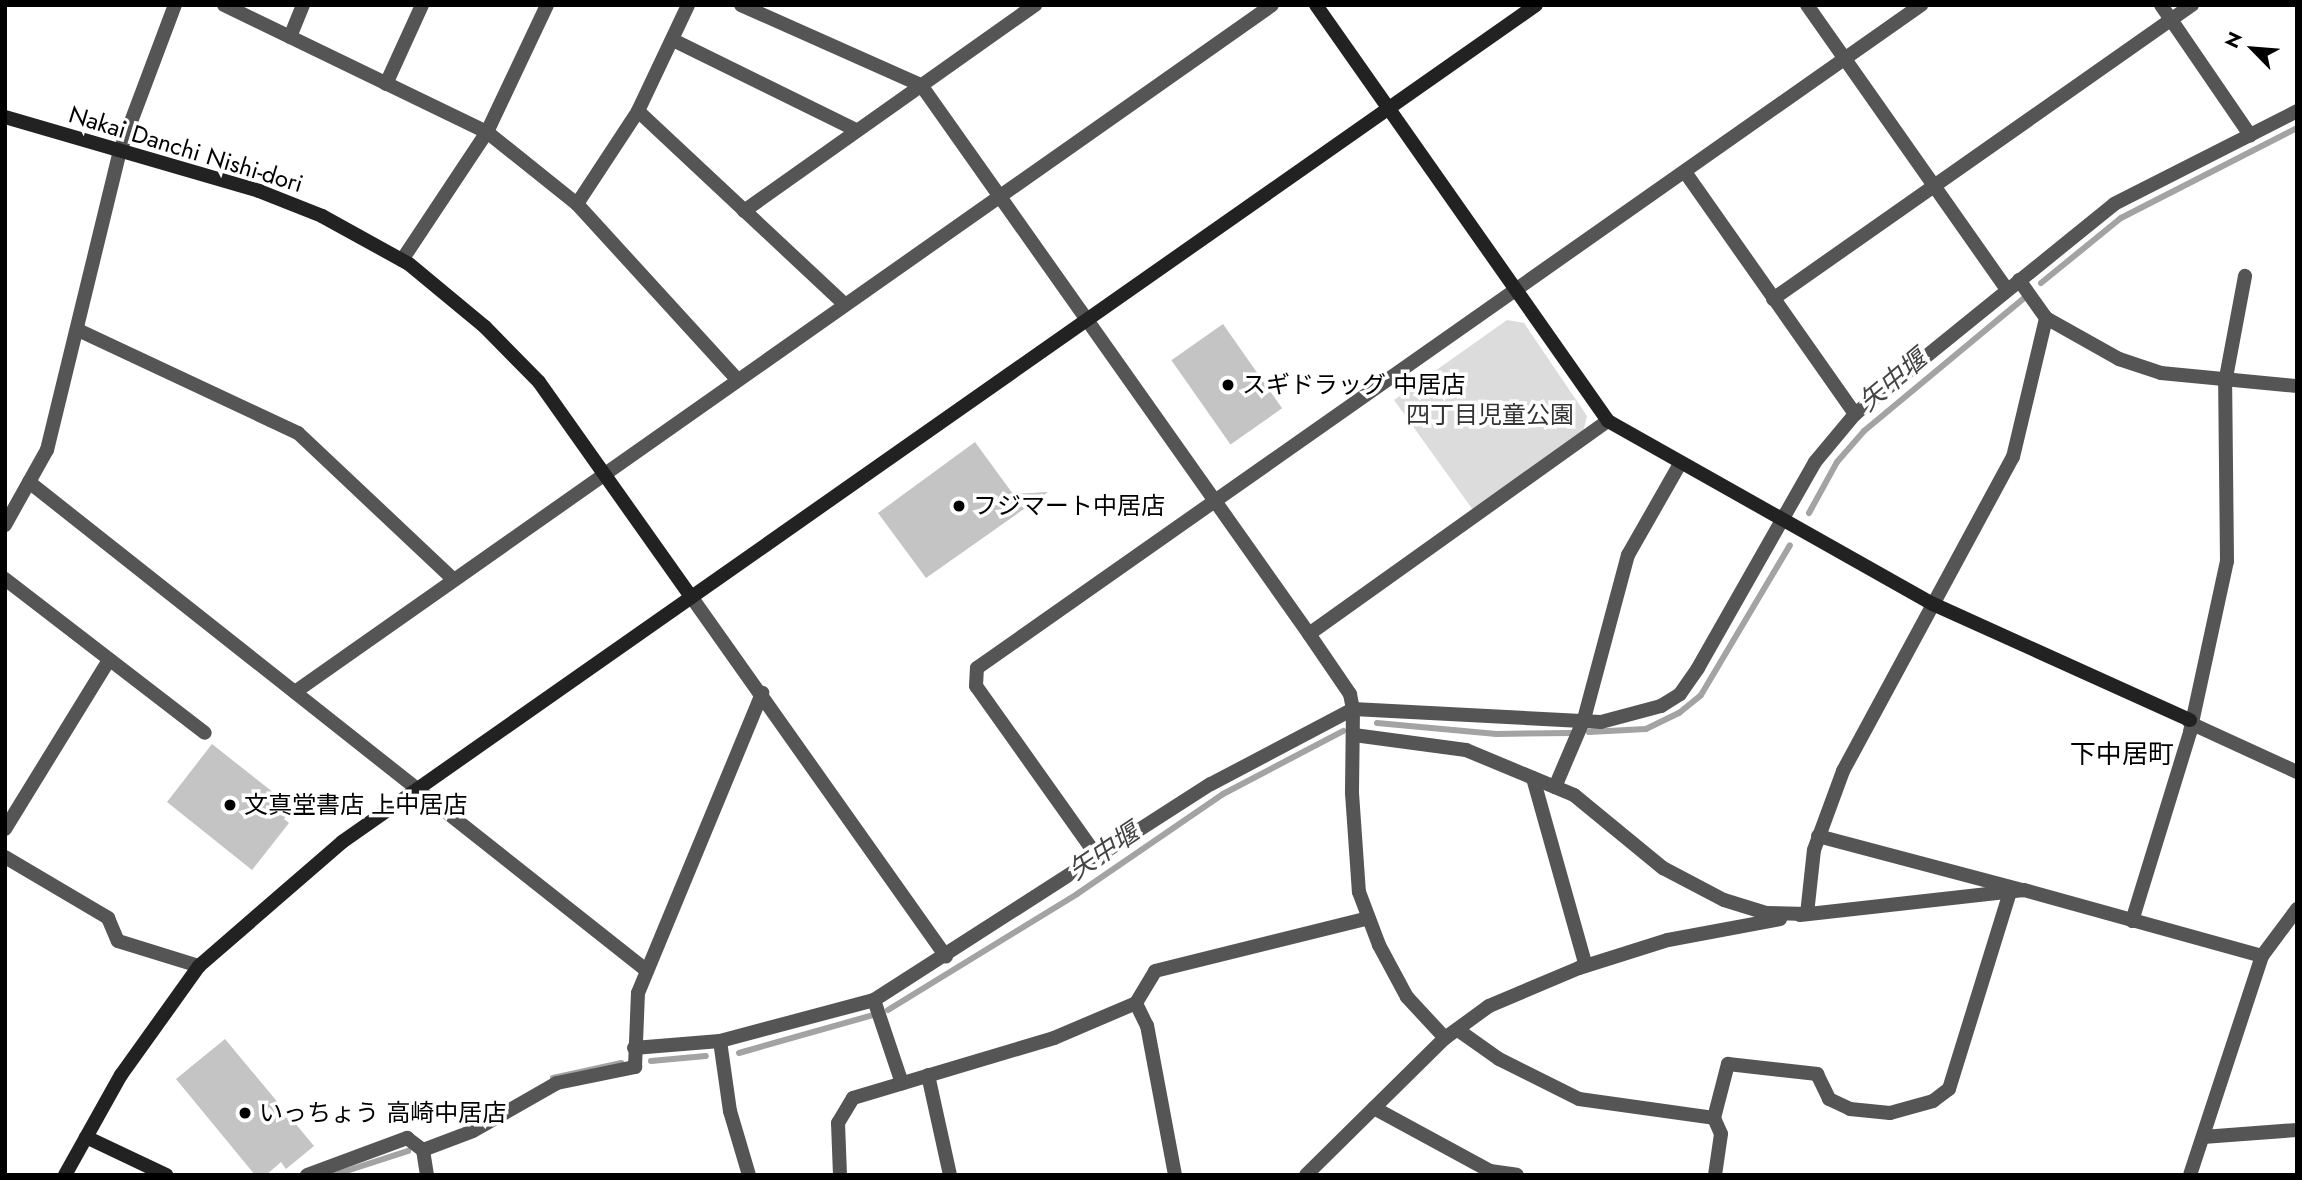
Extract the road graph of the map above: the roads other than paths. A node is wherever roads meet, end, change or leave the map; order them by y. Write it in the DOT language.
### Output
graph roads {
  1 [pos="174,5"];
  2 [pos="224,5"];
  3 [pos="303,5"];
  4 [pos="422,5"];
  5 [pos="547,5"];
  6 [pos="688,5"];
  7 [pos="741,5"];
  8 [pos="1035,5"];
  9 [pos="1272,5"];
  10 [pos="1316,5"];
  11 [pos="1536,5"];
  12 [pos="1807,5"];
  13 [pos="1921,5"];
  14 [pos="2161,5"];
  15 [pos="2192,5"];
  16 [pos="2171,20"];
  17 [pos="290,37"];
  18 [pos="673,40"];
  19 [pos="1844,60"];
  20 [pos="386,84"];
  21 [pos="920,85"];
  22 [pos="1391,108"];
  23 [pos="638,111"];
  24 [pos="2297,111"];
  25 [pos="5,117"];
  26 [pos="856,130"];
  27 [pos="487,132"];
  28 [pos="2250,135"];
  29 [pos="120,151"];
  30 [pos="1685,172"];
  31 [pos="1937,184"];
  32 [pos="998,197"];
  33 [pos="577,204"];
  34 [pos="744,211"];
  35 [pos="402,260"];
  36 [pos="2245,276"];
  37 [pos="2019,280"];
  38 [pos="2007,290"];
  39 [pos="1514,292"];
  40 [pos="1773,299"];
  41 [pos="844,304"];
  42 [pos="2046,318"];
  43 [pos="1086,321"];
  44 [pos="78,330"];
  45 [pos="737,379"];
  46 [pos="2225,383"];
  47 [pos="2297,386"];
  48 [pos="1855,414"];
  49 [pos="1608,421"];
  50 [pos="1680,464"];
  51 [pos="605,473"];
  52 [pos="29,482"];
  53 [pos="1217,503"];
  54 [pos="1784,520"];
  55 [pos="5,525"];
  56 [pos="5,579"];
  57 [pos="454,580"];
  58 [pos="690,595"];
  59 [pos="1933,604"];
  60 [pos="1309,634"];
  61 [pos="109,660"];
  62 [pos="295,692"];
  63 [pos="762,693"];
  64 [pos="1353,709"];
  65 [pos="1584,719"];
  66 [pos="2190,722"];
  67 [pos="205,733"];
  68 [pos="1354,735"];
  69 [pos="2297,772"];
  70 [pos="1533,778"];
  71 [pos="1555,787"];
  72 [pos="416,789"];
  73 [pos="5,829"];
  74 [pos="1818,836"];
  75 [pos="5,857"];
  76 [pos="1099,859"];
  77 [pos="2017,891"];
  78 [pos="2297,909"];
  79 [pos="1807,914"];
  80 [pos="1369,918"];
  81 [pos="2132,920"];
  82 [pos="2262,956"];
  83 [pos="946,957"];
  84 [pos="199,966"];
  85 [pos="1586,966"];
  86 [pos="646,970"];
  87 [pos="874,1000"];
  88 [pos="1136,1003"];
  89 [pos="1452,1034"];
  90 [pos="720,1041"];
  91 [pos="634,1048"];
  92 [pos="928,1075"];
  93 [pos="902,1083"];
  94 [pos="1374,1108"];
  95 [pos="1714,1118"];
  96 [pos="2297,1130"];
  97 [pos="86,1137"];
  98 [pos="2203,1137"];
  99 [pos="423,1150"];
  100 [pos="65,1175"];
  101 [pos="166,1175"];
  102 [pos="307,1175"];
  103 [pos="427,1175"];
  104 [pos="749,1175"];
  105 [pos="840,1175"];
  106 [pos="950,1175"];
  107 [pos="1175,1175"];
  108 [pos="1306,1175"];
  109 [pos="1517,1175"];
  110 [pos="1715,1175"];
  111 [pos="2190,1175"];
  1 -- 29 [label="street"];
  2 -- 17 [label="street"];
  3 -- 17 [label="street"];
  4 -- 20 [label="street"];
  5 -- 27 [label="street"];
  6 -- 18 [label="street"];
  7 -- 21 [label="street"];
  8 -- 21 [label="street"];
  9 -- 32 [label="street"];
  10 -- 22 [label="street"];
  11 -- 22 [label="street"];
  12 -- 19 [label="street"];
  13 -- 19 [label="street"];
  14 -- 16 [label="street"];
  15 -- 16 [label="street"];
  16 -- 28 [label="street"];
  16 -- 31 [label="street"];
  17 -- 20 [label="street"];
  18 -- 23 [label="street"];
  18 -- 26 [label="street"];
  19 -- 30 [label="street"];
  19 -- 31 [label="street"];
  20 -- 27 [label="street"];
  21 -- 26 [label="street"];
  21 -- 32 [label="street"];
  22 -- 39 [label="street"];
  22 -- 43 [label="street"];
  23 -- 33 [label="street"];
  23 -- 34 [label="street"];
  24 -- 28 [label="street"];
  25 -- 29 [label="street, Nakai Danchi Nishi-dori"];
  26 -- 34 [label="street"];
  27 -- 33 [label="street"];
  27 -- 35 [label="street"];
  28 -- 37 [label="street"];
  29 -- 35 [label="street, Nakai Danchi Nishi-dori"];
  29 -- 44 [label="street"];
  30 -- 39 [label="street"];
  30 -- 40 [label="street"];
  31 -- 38 [label="street"];
  31 -- 40 [label="street"];
  32 -- 41 [label="street"];
  32 -- 43 [label="street"];
  33 -- 45 [label="street"];
  34 -- 41 [label="street"];
  35 -- 51 [label="street, Nakai Danchi Nishi-dori"];
  36 -- 46 [label="street"];
  37 -- 38 [label="street"];
  37 -- 42 [label="street"];
  38 -- 48 [label="street"];
  39 -- 49 [label="street"];
  39 -- 53 [label="street"];
  40 -- 48 [label="street"];
  41 -- 45 [label="street"];
  42 -- 46 [label="street"];
  42 -- 59 [label="street"];
  43 -- 53 [label="street"];
  43 -- 58 [label="street"];
  44 -- 52 [label="street"];
  44 -- 57 [label="street"];
  45 -- 51 [label="street"];
  46 -- 47 [label="street"];
  46 -- 66 [label="street"];
  48 -- 54 [label="street"];
  49 -- 50 [label="street"];
  49 -- 60 [label="street"];
  50 -- 54 [label="street"];
  50 -- 65 [label="street"];
  51 -- 57 [label="street"];
  51 -- 58 [label="street, Nakai Danchi Nishi-dori"];
  52 -- 55 [label="street"];
  52 -- 62 [label="street"];
  53 -- 60 [label="street"];
  53 -- 76 [label="street"];
  54 -- 59 [label="street"];
  54 -- 65 [label="street"];
  56 -- 61 [label="street"];
  57 -- 62 [label="street"];
  58 -- 63 [label="street"];
  58 -- 72 [label="street"];
  59 -- 66 [label="street"];
  59 -- 74 [label="street"];
  60 -- 64 [label="street"];
  61 -- 67 [label="street"];
  61 -- 73 [label="street"];
  62 -- 72 [label="street"];
  63 -- 83 [label="street"];
  63 -- 86 [label="street"];
  64 -- 65 [label="street"];
  64 -- 68 [label="street"];
  64 -- 76 [label="street"];
  65 -- 71 [label="street"];
  66 -- 69 [label="street"];
  66 -- 81 [label="street"];
  68 -- 70 [label="street"];
  68 -- 80 [label="street"];
  70 -- 71 [label="street"];
  70 -- 85 [label="street"];
  71 -- 79 [label="street"];
  72 -- 84 [label="street"];
  72 -- 86 [label="street"];
  74 -- 77 [label="street"];
  74 -- 79 [label="street"];
  75 -- 84 [label="street"];
  76 -- 83 [label="street"];
  77 -- 79 [label="street"];
  77 -- 81 [label="street"];
  77 -- 95 [label="street"];
  78 -- 82 [label="street"];
  79 -- 85 [label="street"];
  80 -- 88 [label="street"];
  80 -- 89 [label="street"];
  81 -- 82 [label="street"];
  82 -- 98 [label="street"];
  83 -- 87 [label="street"];
  84 -- 97 [label="street"];
  85 -- 89 [label="street"];
  86 -- 91 [label="street"];
  87 -- 90 [label="street"];
  87 -- 93 [label="street"];
  88 -- 92 [label="street"];
  88 -- 107 [label="street"];
  89 -- 94 [label="street"];
  89 -- 95 [label="street"];
  90 -- 91 [label="street"];
  90 -- 104 [label="street"];
  91 -- 99 [label="street"];
  92 -- 93 [label="street"];
  92 -- 106 [label="street"];
  93 -- 105 [label="street"];
  94 -- 108 [label="street"];
  94 -- 109 [label="street"];
  95 -- 110 [label="street"];
  96 -- 98 [label="street"];
  97 -- 100 [label="street"];
  97 -- 101 [label="street"];
  98 -- 111 [label="street"];
  99 -- 102 [label="street"];
  99 -- 103 [label="street"];
}
